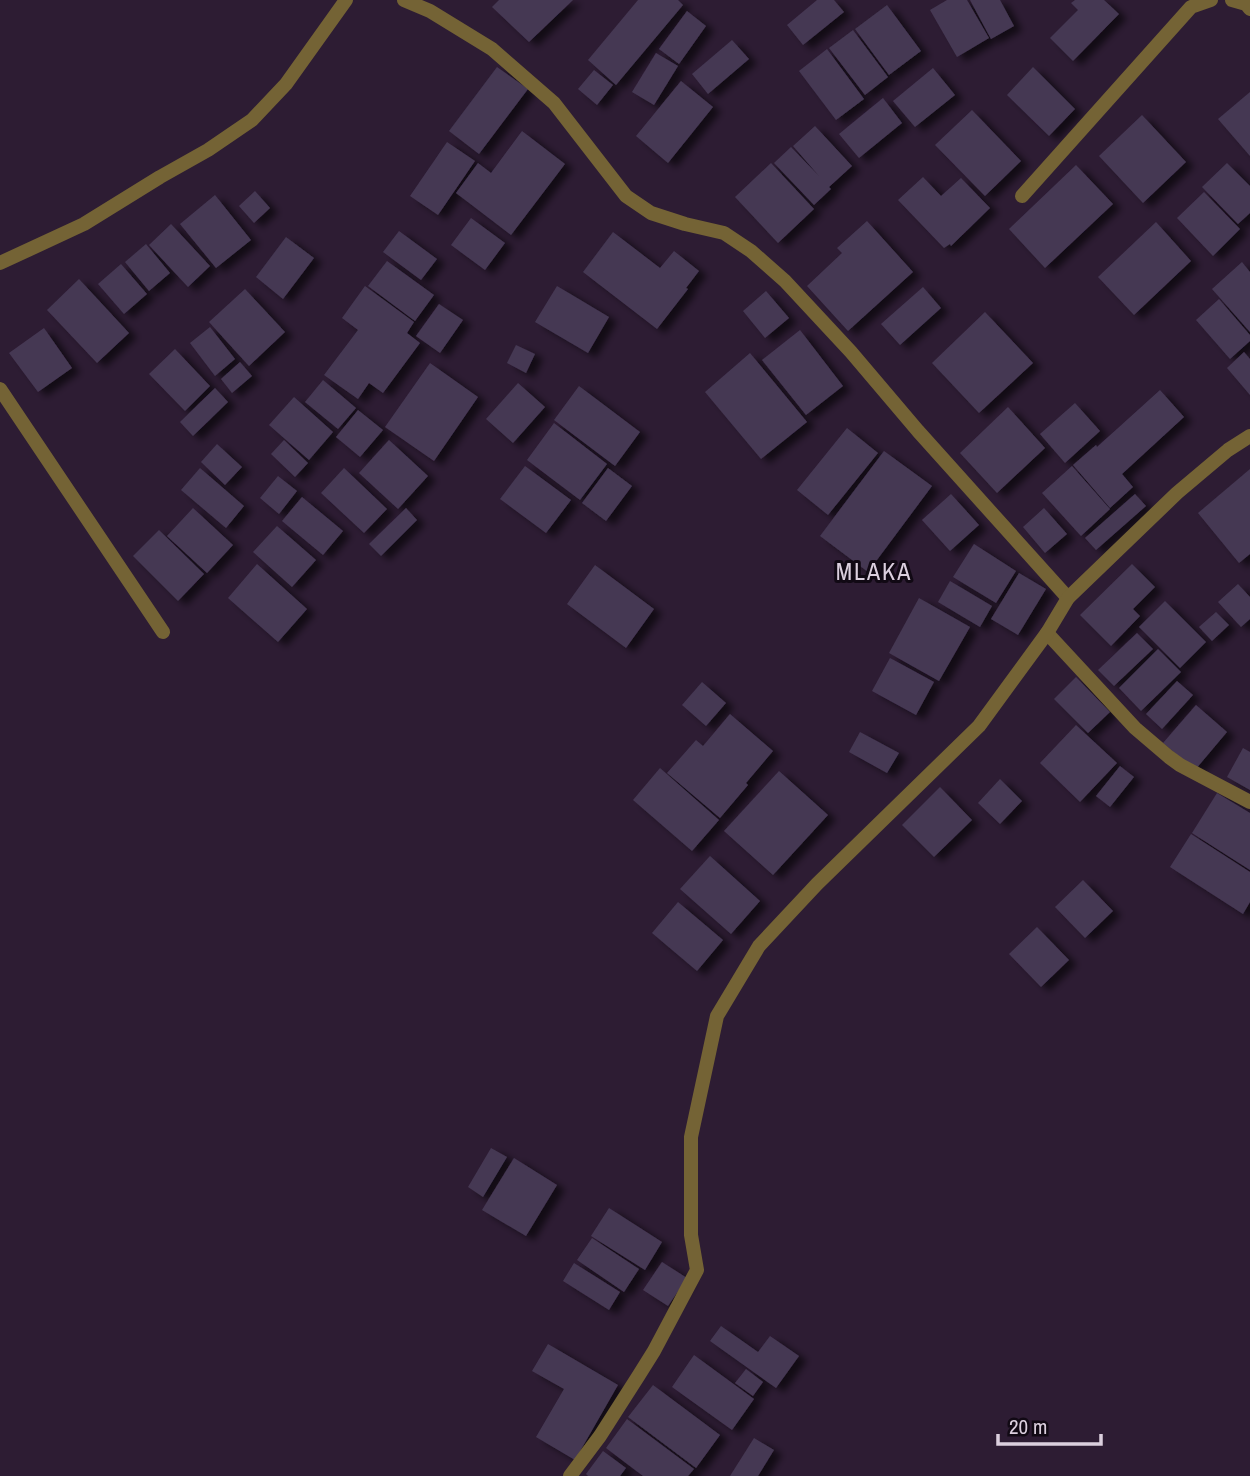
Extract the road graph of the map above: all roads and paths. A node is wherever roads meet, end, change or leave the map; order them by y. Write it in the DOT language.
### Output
graph roads {
  1 [pos="346,0"];
  2 [pos="404,0"];
  3 [pos="1211,0"];
  4 [pos="1232,0"];
  5 [pos="1250,9"];
  6 [pos="1023,196"];
  7 [pos="0,263"];
  8 [pos="0,390"];
  9 [pos="1250,436"];
  10 [pos="1068,598"];
  11 [pos="163,632"];
  12 [pos="1047,633"];
  13 [pos="1250,802"];
  14 [pos="570,1476"];
  1 -- 7 [label="street"];
  2 -- 10 [label="street"];
  3 -- 6 [label="street"];
  4 -- 5 [label="street"];
  8 -- 11 [label="street"];
  9 -- 10 [label="street"];
  10 -- 12 [label="street"];
  12 -- 13 [label="street"];
  12 -- 14 [label="street"];
}
